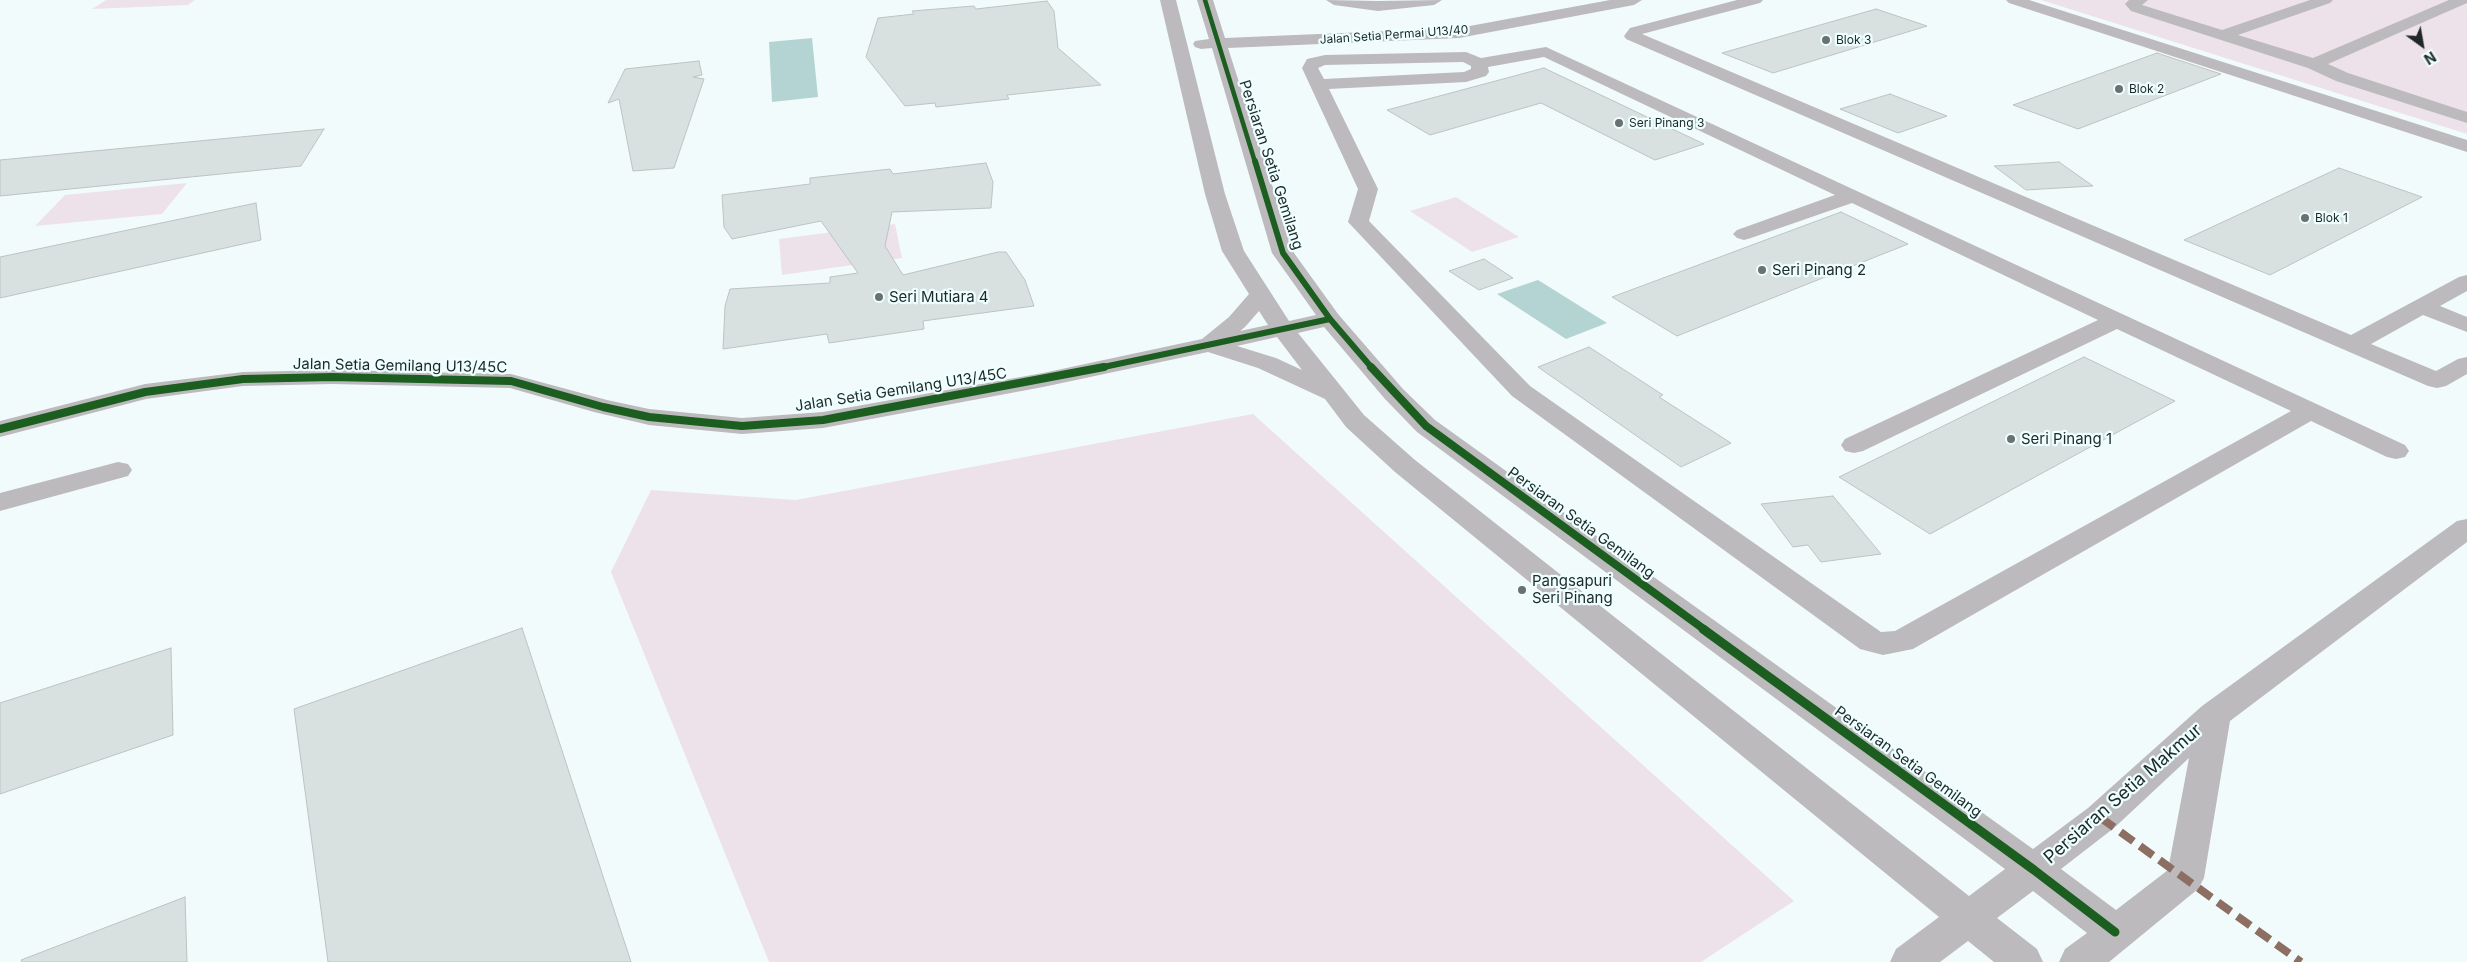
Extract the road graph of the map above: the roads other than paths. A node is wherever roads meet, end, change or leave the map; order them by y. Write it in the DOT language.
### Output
graph roads {
  1 [pos="1168,0"];
  2 [pos="1205,0"];
  3 [pos="1334,0"];
  4 [pos="1434,0"];
  5 [pos="1634,0"];
  6 [pos="1755,0"];
  7 [pos="2014,0"];
  8 [pos="2140,0"];
  9 [pos="2325,0"];
  10 [pos="2462,0"];
  11 [pos="1476,30"];
  12 [pos="2222,35"];
  13 [pos="1219,44"];
  14 [pos="1181,46"];
  15 [pos="1538,54"];
  16 [pos="2314,64"];
  17 [pos="2467,118"];
  18 [pos="2467,146"];
  19 [pos="1853,196"];
  20 [pos="1744,234"];
  21 [pos="2461,291"];
  22 [pos="1261,295"];
  23 [pos="2422,307"];
  24 [pos="1330,318"];
  25 [pos="2118,320"];
  26 [pos="2467,325"];
  27 [pos="1284,330"];
  28 [pos="1208,345"];
  29 [pos="2352,345"];
  30 [pos="2467,364"];
  31 [pos="1335,396"];
  32 [pos="2310,411"];
  33 [pos="0,429"];
  34 [pos="1854,444"];
  35 [pos="2396,451"];
  36 [pos="118,470"];
  37 [pos="0,502"];
  38 [pos="2467,528"];
  39 [pos="2214,715"];
  40 [pos="2034,870"];
  41 [pos="1968,918"];
  42 [pos="2115,932"];
  43 [pos="1910,962"];
  44 [pos="2023,962"];
  45 [pos="2079,962"];
  1 -- 14 [label="street"];
  2 -- 13 [label="street, Persiaran Setia Gemilang"];
  3 -- 4 [label="street"];
  5 -- 11 [label="street, Jalan Setia Permai U13/40"];
  6 -- 29 [label="street"];
  7 -- 18 [label="street"];
  8 -- 12 [label="street"];
  9 -- 12 [label="street"];
  10 -- 16 [label="street"];
  11 -- 13 [label="street, Jalan Setia Permai U13/40"];
  11 -- 15 [label="street"];
  12 -- 16 [label="street"];
  13 -- 14 [label="street, Jalan Setia Permai U13/40"];
  13 -- 24 [label="street, Persiaran Setia Gemilang"];
  14 -- 22 [label="street"];
  15 -- 19 [label="street"];
  15 -- 32 [label="street"];
  16 -- 17 [label="street"];
  19 -- 20 [label="street"];
  19 -- 25 [label="street"];
  21 -- 23 [label="street"];
  22 -- 27 [label="street"];
  22 -- 28 [label="street"];
  23 -- 26 [label="street"];
  23 -- 29 [label="street"];
  24 -- 27 [label="street, Jalan Setia Gemilang U13/45C"];
  24 -- 40 [label="street, Persiaran Setia Gemilang"];
  25 -- 32 [label="street"];
  25 -- 34 [label="street"];
  27 -- 28 [label="street, Jalan Setia Gemilang U13/45C"];
  27 -- 31 [label="street"];
  28 -- 31 [label="street"];
  28 -- 33 [label="street, Jalan Setia Gemilang U13/45C"];
  29 -- 30 [label="street"];
  31 -- 41 [label="street"];
  32 -- 35 [label="street"];
  36 -- 37 [label="street"];
  38 -- 39 [label="street, Persiaran Setia Makmur"];
  39 -- 40 [label="street, Persiaran Setia Makmur"];
  39 -- 42 [label="street, Persiaran Setia Makmur"];
  40 -- 41 [label="street, Persiaran Setia Makmur"];
  40 -- 42 [label="street, Persiaran Setia Gemilang"];
  41 -- 43 [label="street, Persiaran Setia Makmur"];
  41 -- 44 [label="street"];
  42 -- 45 [label="street, Persiaran Setia Makmur"];
}
